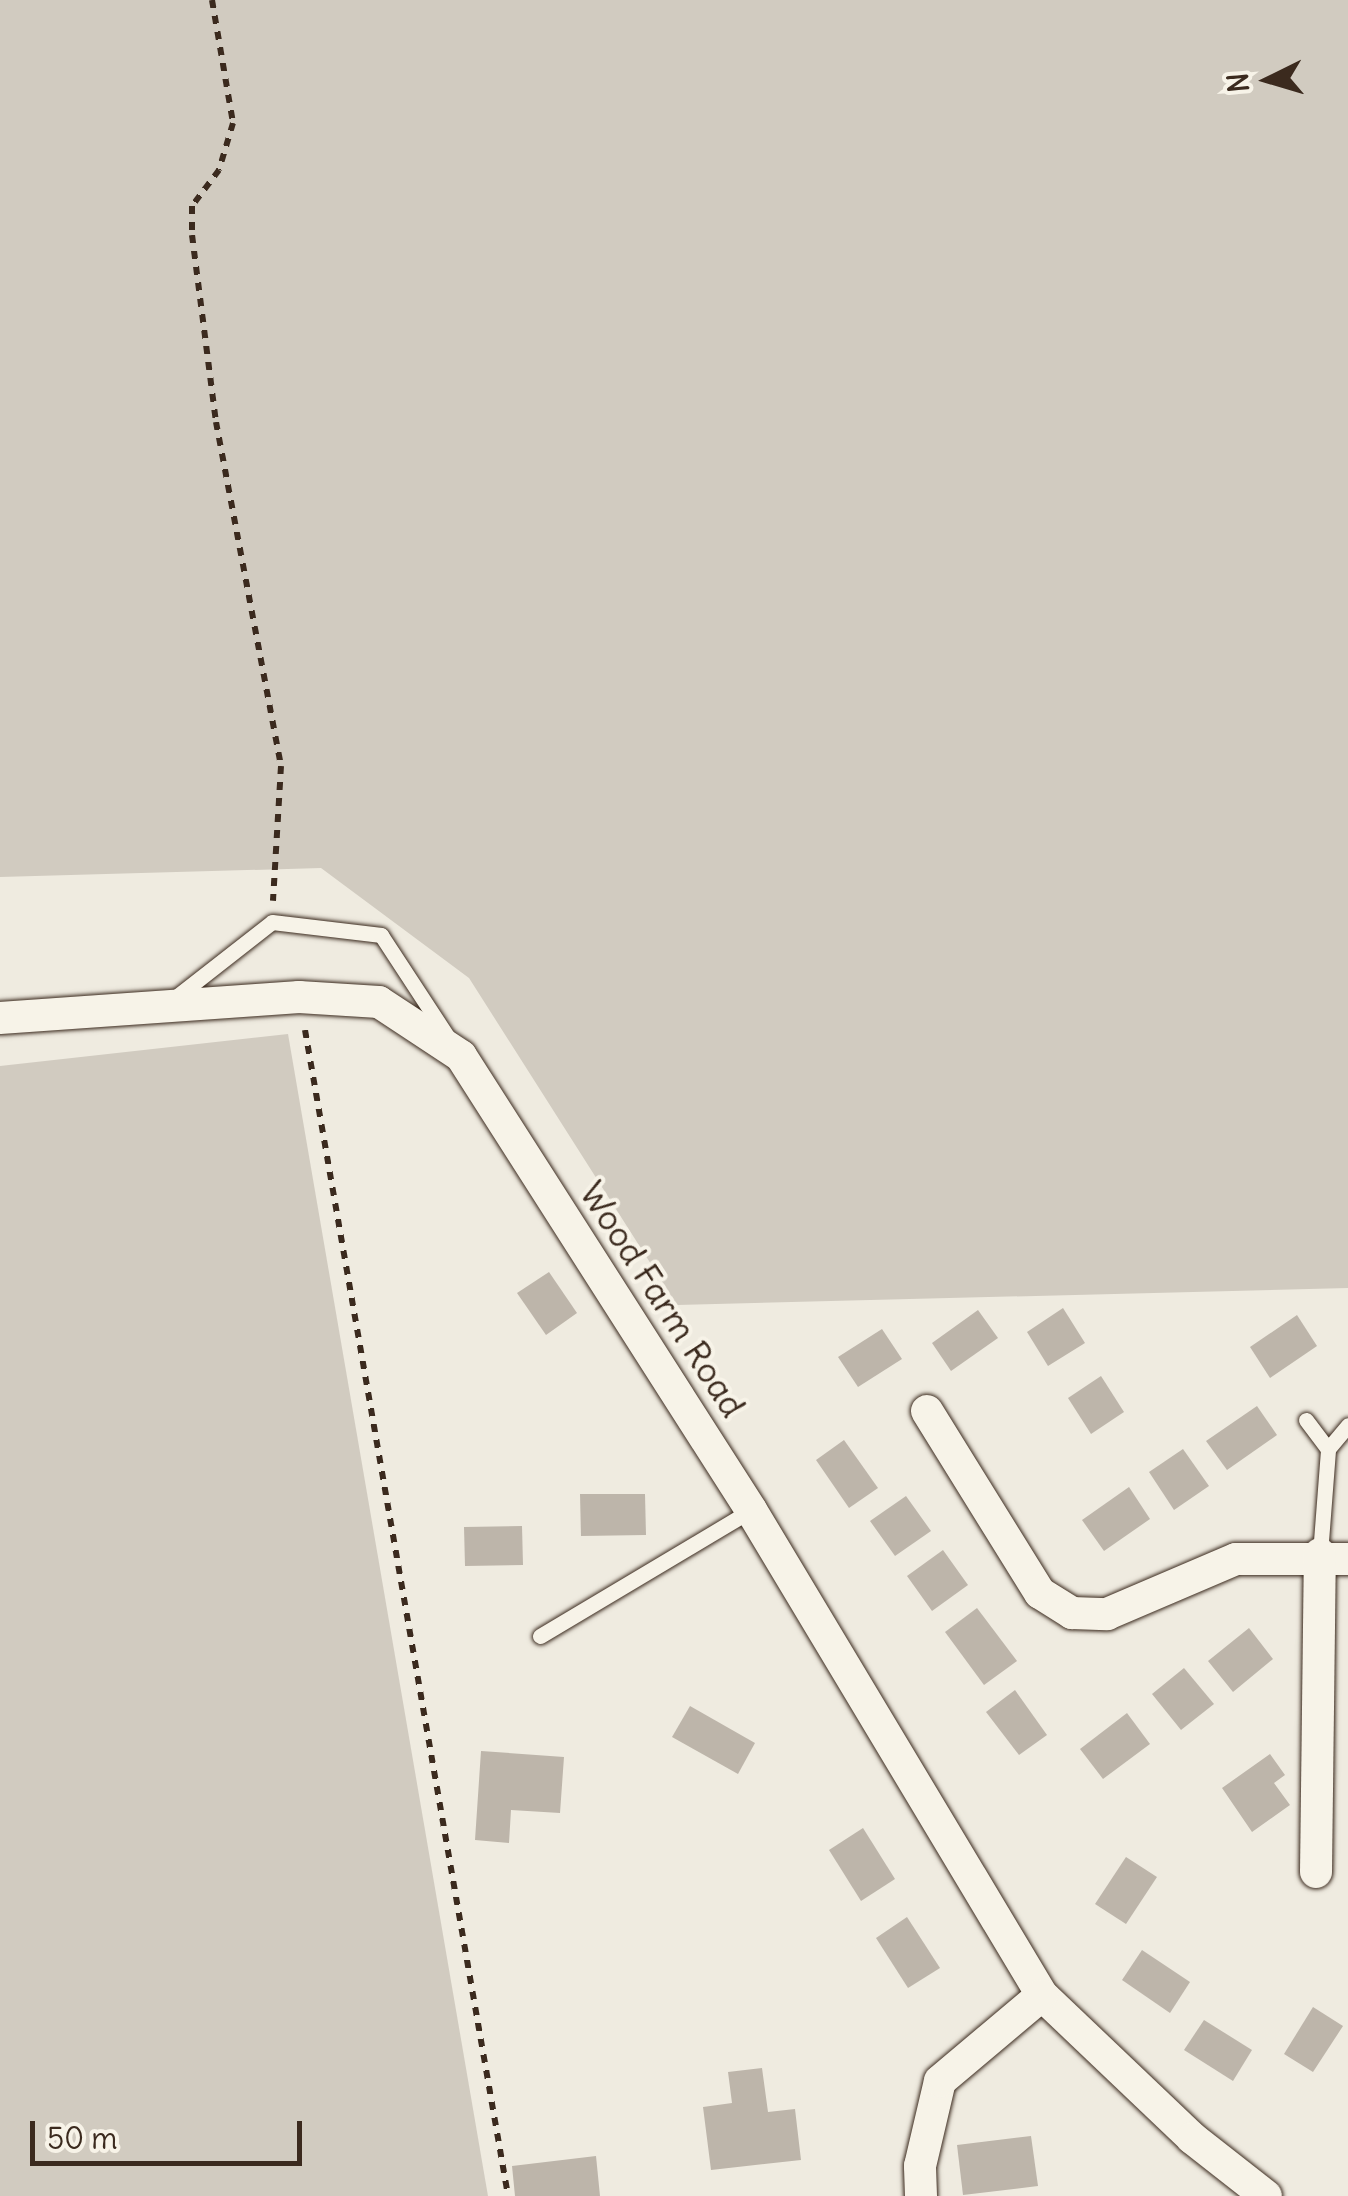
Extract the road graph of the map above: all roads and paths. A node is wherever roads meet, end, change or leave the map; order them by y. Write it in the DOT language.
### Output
graph roads {
  1 [pos="212,0"];
  2 [pos="272,922"];
  3 [pos="299,997"];
  4 [pos="168,1004"];
  5 [pos="0,1018"];
  6 [pos="460,1056"];
  7 [pos="927,1411"];
  8 [pos="1306,1420"];
  9 [pos="1348,1425"];
  10 [pos="1328,1449"];
  11 [pos="750,1510"];
  12 [pos="1334,1557"];
  13 [pos="540,1636"];
  14 [pos="1316,1872"];
  15 [pos="1042,1995"];
  16 [pos="1260,2194"];
  17 [pos="508,2196"];
  18 [pos="922,2196"];
  1 -- 2 [label="path"];
  2 -- 4 [label="lane"];
  2 -- 6 [label="lane"];
  3 -- 4 [label="street, Wood Farm Road"];
  3 -- 6 [label="street, Wood Farm Road"];
  3 -- 17 [label="path"];
  4 -- 5 [label="street, Wood Farm Road"];
  6 -- 11 [label="street, Wood Farm Road"];
  7 -- 12 [label="street"];
  8 -- 10 [label="lane"];
  9 -- 10 [label="lane"];
  10 -- 12 [label="lane"];
  11 -- 13 [label="lane"];
  11 -- 15 [label="street, Wood Farm Road"];
  12 -- 14 [label="street"];
  15 -- 16 [label="street, Wood Farm Road"];
  15 -- 18 [label="street"];
}
